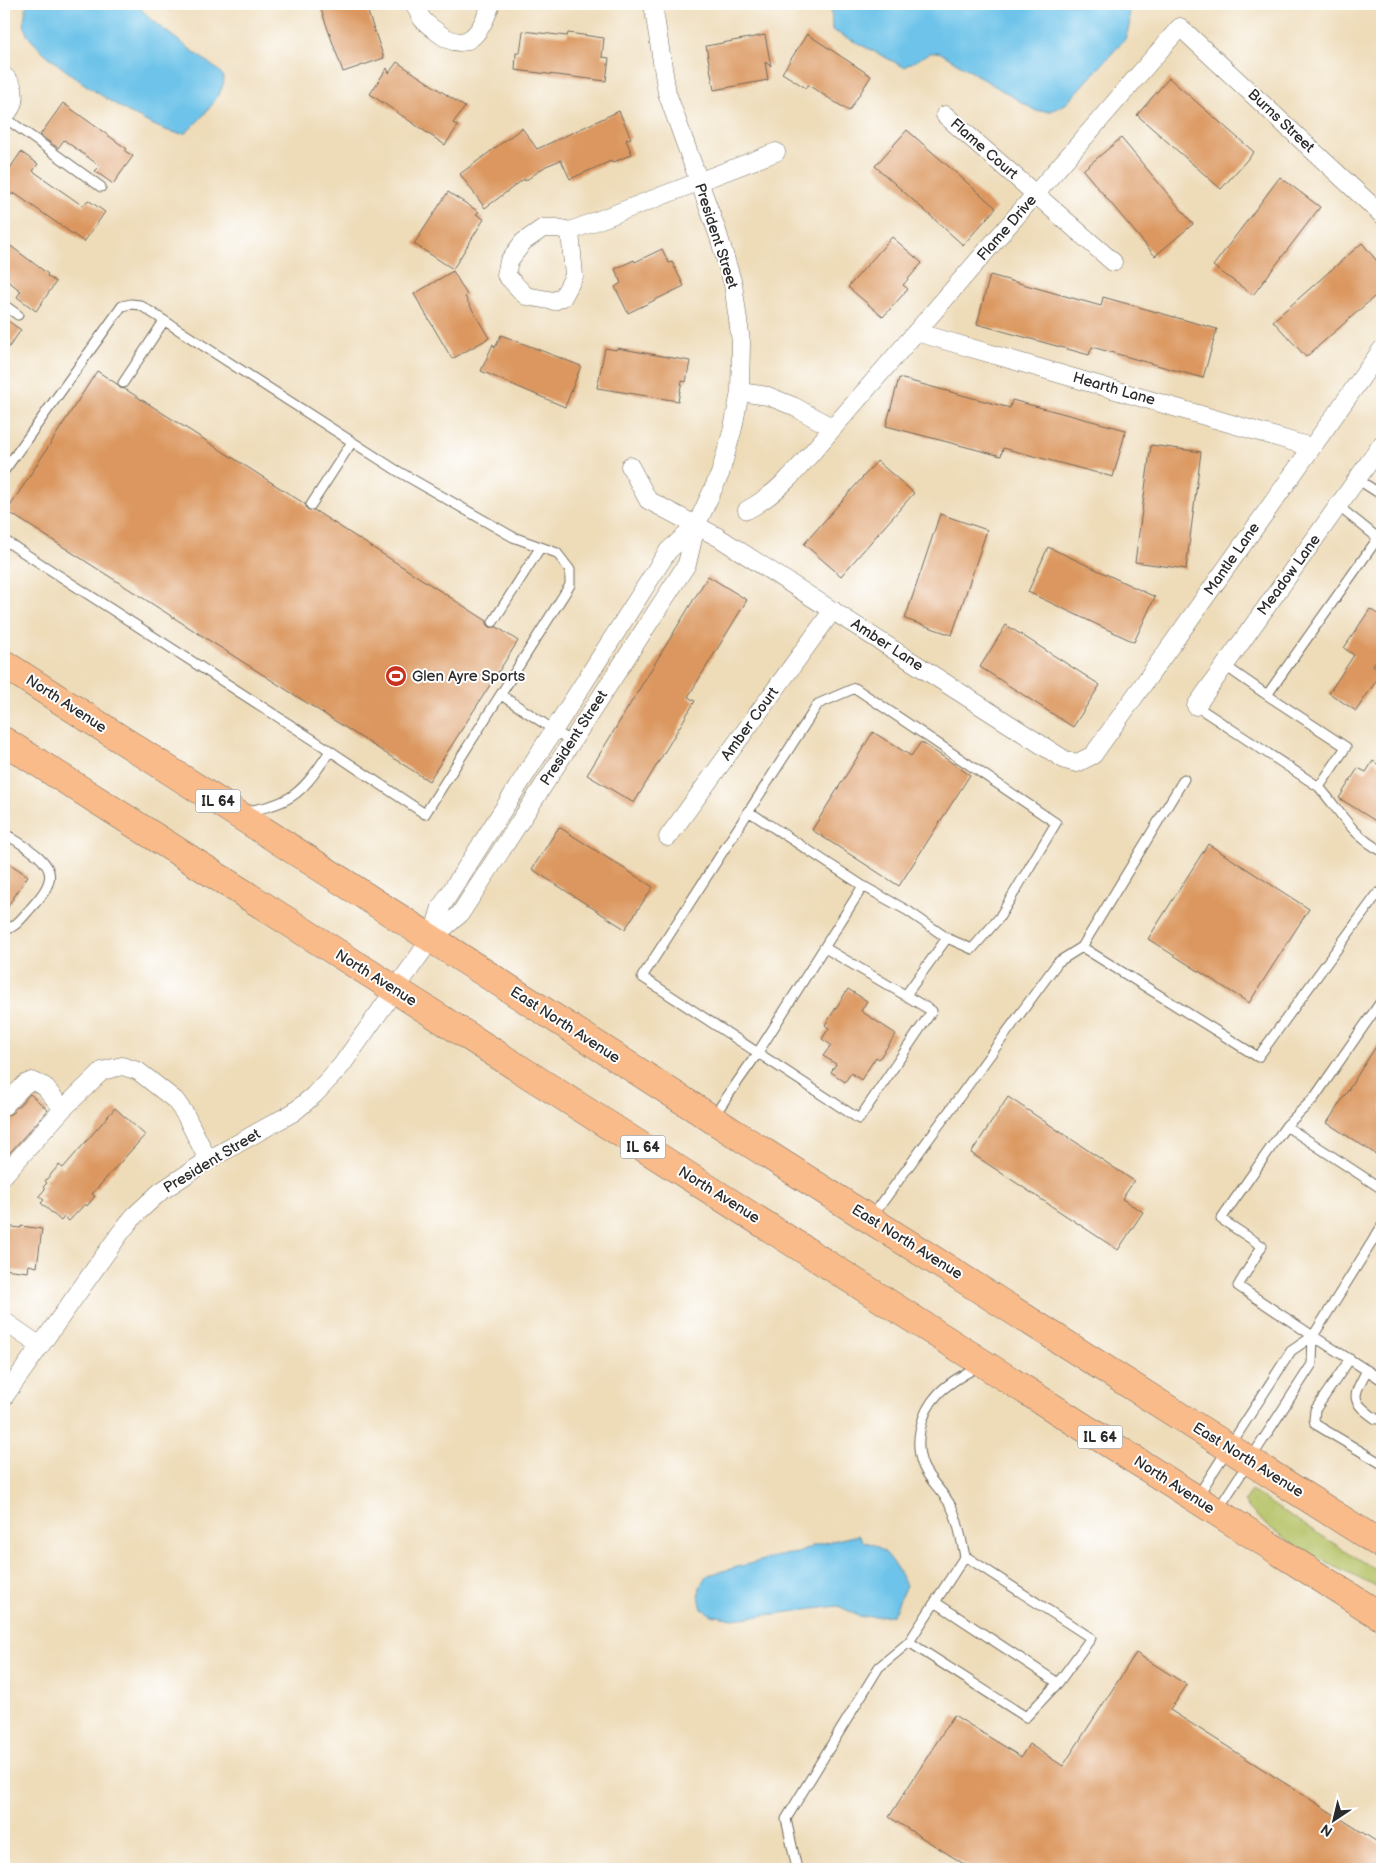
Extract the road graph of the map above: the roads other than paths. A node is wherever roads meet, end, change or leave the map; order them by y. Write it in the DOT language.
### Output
graph roads {
  1 [pos="415,4"];
  2 [pos="491,4"];
  3 [pos="653,4"];
  4 [pos="1180,27"];
  5 [pos="4,76"];
  6 [pos="945,115"];
  7 [pos="4,116"];
  8 [pos="776,152"];
  9 [pos="699,183"];
  10 [pos="101,187"];
  11 [pos="1036,194"];
  12 [pos="1382,215"];
  13 [pos="570,231"];
  14 [pos="1113,262"];
  15 [pos="4,305"];
  16 [pos="18,314"];
  17 [pos="164,321"];
  18 [pos="916,332"];
  19 [pos="1382,349"];
  20 [pos="123,384"];
  21 [pos="740,392"];
  22 [pos="833,428"];
  23 [pos="352,442"];
  24 [pos="1382,444"];
  25 [pos="1311,446"];
  26 [pos="630,466"];
  27 [pos="4,470"];
  28 [pos="1357,479"];
  29 [pos="1382,495"];
  30 [pos="311,505"];
  31 [pos="1338,506"];
  32 [pos="747,510"];
  33 [pos="696,526"];
  34 [pos="4,540"];
  35 [pos="540,548"];
  36 [pos="833,610"];
  37 [pos="493,622"];
  38 [pos="4,664"];
  39 [pos="1224,665"];
  40 [pos="501,695"];
  41 [pos="1267,695"];
  42 [pos="1196,706"];
  43 [pos="553,730"];
  44 [pos="4,741"];
  45 [pos="572,742"];
  46 [pos="330,751"];
  47 [pos="1078,763"];
  48 [pos="1184,779"];
  49 [pos="1319,787"];
  50 [pos="748,811"];
  51 [pos="235,812"];
  52 [pos="4,833"];
  53 [pos="668,837"];
  54 [pos="1382,851"];
  55 [pos="863,886"];
  56 [pos="1378,892"];
  57 [pos="4,930"];
  58 [pos="947,938"];
  59 [pos="432,939"];
  60 [pos="825,948"];
  61 [pos="1082,948"];
  62 [pos="395,990"];
  63 [pos="905,996"];
  64 [pos="1382,1000"];
  65 [pos="757,1054"];
  66 [pos="4,1106"];
  67 [pos="63,1109"];
  68 [pos="712,1119"];
  69 [pos="1286,1126"];
  70 [pos="208,1160"];
  71 [pos="4,1175"];
  72 [pos="1382,1189"];
  73 [pos="870,1218"];
  74 [pos="1382,1226"];
  75 [pos="4,1321"];
  76 [pos="1313,1336"];
  77 [pos="40,1346"];
  78 [pos="1350,1359"];
  79 [pos="984,1363"];
  80 [pos="1367,1370"];
  81 [pos="1382,1380"];
  82 [pos="4,1397"];
  83 [pos="1376,1419"];
  84 [pos="1239,1454"];
  85 [pos="1382,1464"];
  86 [pos="1206,1505"];
  87 [pos="1382,1545"];
  88 [pos="965,1556"];
  89 [pos="935,1602"];
  90 [pos="1382,1617"];
  91 [pos="909,1642"];
  92 [pos="1058,1683"];
  93 [pos="797,1869"];
  1 -- 2 [label="street"];
  3 -- 9 [label="street, President Street"];
  4 -- 11 [label="street, Flame Drive"];
  4 -- 12 [label="street, Burns Street"];
  5 -- 7 [label="street"];
  6 -- 11 [label="street, Flame Court"];
  7 -- 10 [label="lane"];
  8 -- 9 [label="street"];
  9 -- 13 [label="street"];
  9 -- 21 [label="street, President Street"];
  11 -- 14 [label="street, Flame Court"];
  11 -- 18 [label="street, Flame Drive"];
  13 -- 13 [label="street"];
  15 -- 16 [label="lane"];
  17 -- 20 [label="lane"];
  17 -- 23 [label="lane"];
  17 -- 27 [label="lane"];
  18 -- 22 [label="street, Flame Drive"];
  18 -- 25 [label="street, Hearth Lane"];
  19 -- 25 [label="street, Mantle Lane"];
  21 -- 22 [label="street"];
  21 -- 33 [label="street, President Street"];
  22 -- 32 [label="street, Flame Drive"];
  23 -- 30 [label="lane"];
  23 -- 35 [label="lane"];
  24 -- 28 [label="street, Meadow Lane"];
  25 -- 47 [label="street, Mantle Lane"];
  26 -- 33 [label="street, Amber Lane"];
  28 -- 29 [label="lane"];
  28 -- 31 [label="street, Meadow Lane"];
  31 -- 39 [label="street, Meadow Lane"];
  31 -- 41 [label="lane"];
  33 -- 36 [label="street, Amber Lane"];
  33 -- 43 [label="street, President Street"];
  33 -- 45 [label="street, President Street"];
  34 -- 46 [label="lane"];
  35 -- 37 [label="lane"];
  35 -- 40 [label="lane"];
  36 -- 47 [label="street, Amber Lane"];
  36 -- 53 [label="street, Amber Court"];
  38 -- 51 [label="main road, North Avenue / IL 64"];
  39 -- 41 [label="lane"];
  39 -- 42 [label="street, Meadow Lane"];
  40 -- 43 [label="lane"];
  40 -- 46 [label="lane"];
  41 -- 49 [label="lane"];
  42 -- 49 [label="lane"];
  43 -- 45 [label="lane"];
  43 -- 59 [label="street, President Street"];
  44 -- 62 [label="main road, North Avenue / IL 64"];
  45 -- 59 [label="street, President Street"];
  46 -- 51 [label="lane"];
  48 -- 61 [label="lane"];
  49 -- 54 [label="lane"];
  50 -- 55 [label="lane"];
  50 -- 58 [label="lane"];
  50 -- 65 [label="lane"];
  51 -- 59 [label="main road, North Avenue / IL 64"];
  52 -- 57 [label="lane"];
  55 -- 58 [label="lane"];
  55 -- 60 [label="lane"];
  56 -- 61 [label="lane"];
  58 -- 63 [label="lane"];
  59 -- 62 [label="street, President Street"];
  59 -- 68 [label="main road, East North Avenue / IL 64"];
  60 -- 63 [label="lane"];
  60 -- 65 [label="lane"];
  61 -- 73 [label="lane"];
  62 -- 70 [label="street, President Street"];
  62 -- 79 [label="main road, North Avenue / IL 64"];
  63 -- 65 [label="lane"];
  64 -- 69 [label="lane"];
  65 -- 68 [label="lane"];
  66 -- 67 [label="street"];
  67 -- 70 [label="street"];
  67 -- 71 [label="street"];
  68 -- 73 [label="main road, East North Avenue / IL 64"];
  69 -- 72 [label="lane"];
  69 -- 76 [label="lane"];
  70 -- 77 [label="street, President Street"];
  73 -- 84 [label="main road, East North Avenue / IL 64"];
  74 -- 76 [label="lane"];
  75 -- 77 [label="street"];
  76 -- 78 [label="lane"];
  76 -- 84 [label="lane"];
  76 -- 84 [label="lane"];
  77 -- 82 [label="street, President Street"];
  78 -- 80 [label="lane"];
  78 -- 85 [label="lane"];
  79 -- 86 [label="main road, North Avenue / IL 64"];
  79 -- 88 [label="lane"];
  80 -- 81 [label="lane"];
  80 -- 83 [label="lane"];
  84 -- 86 [label="lane"];
  84 -- 86 [label="lane"];
  84 -- 87 [label="main road, East North Avenue / IL 64"];
  86 -- 90 [label="main road, North Avenue / IL 64"];
  88 -- 89 [label="lane"];
  88 -- 92 [label="lane"];
  89 -- 91 [label="lane"];
  89 -- 92 [label="lane"];
  91 -- 92 [label="lane"];
  91 -- 93 [label="lane"];
}
